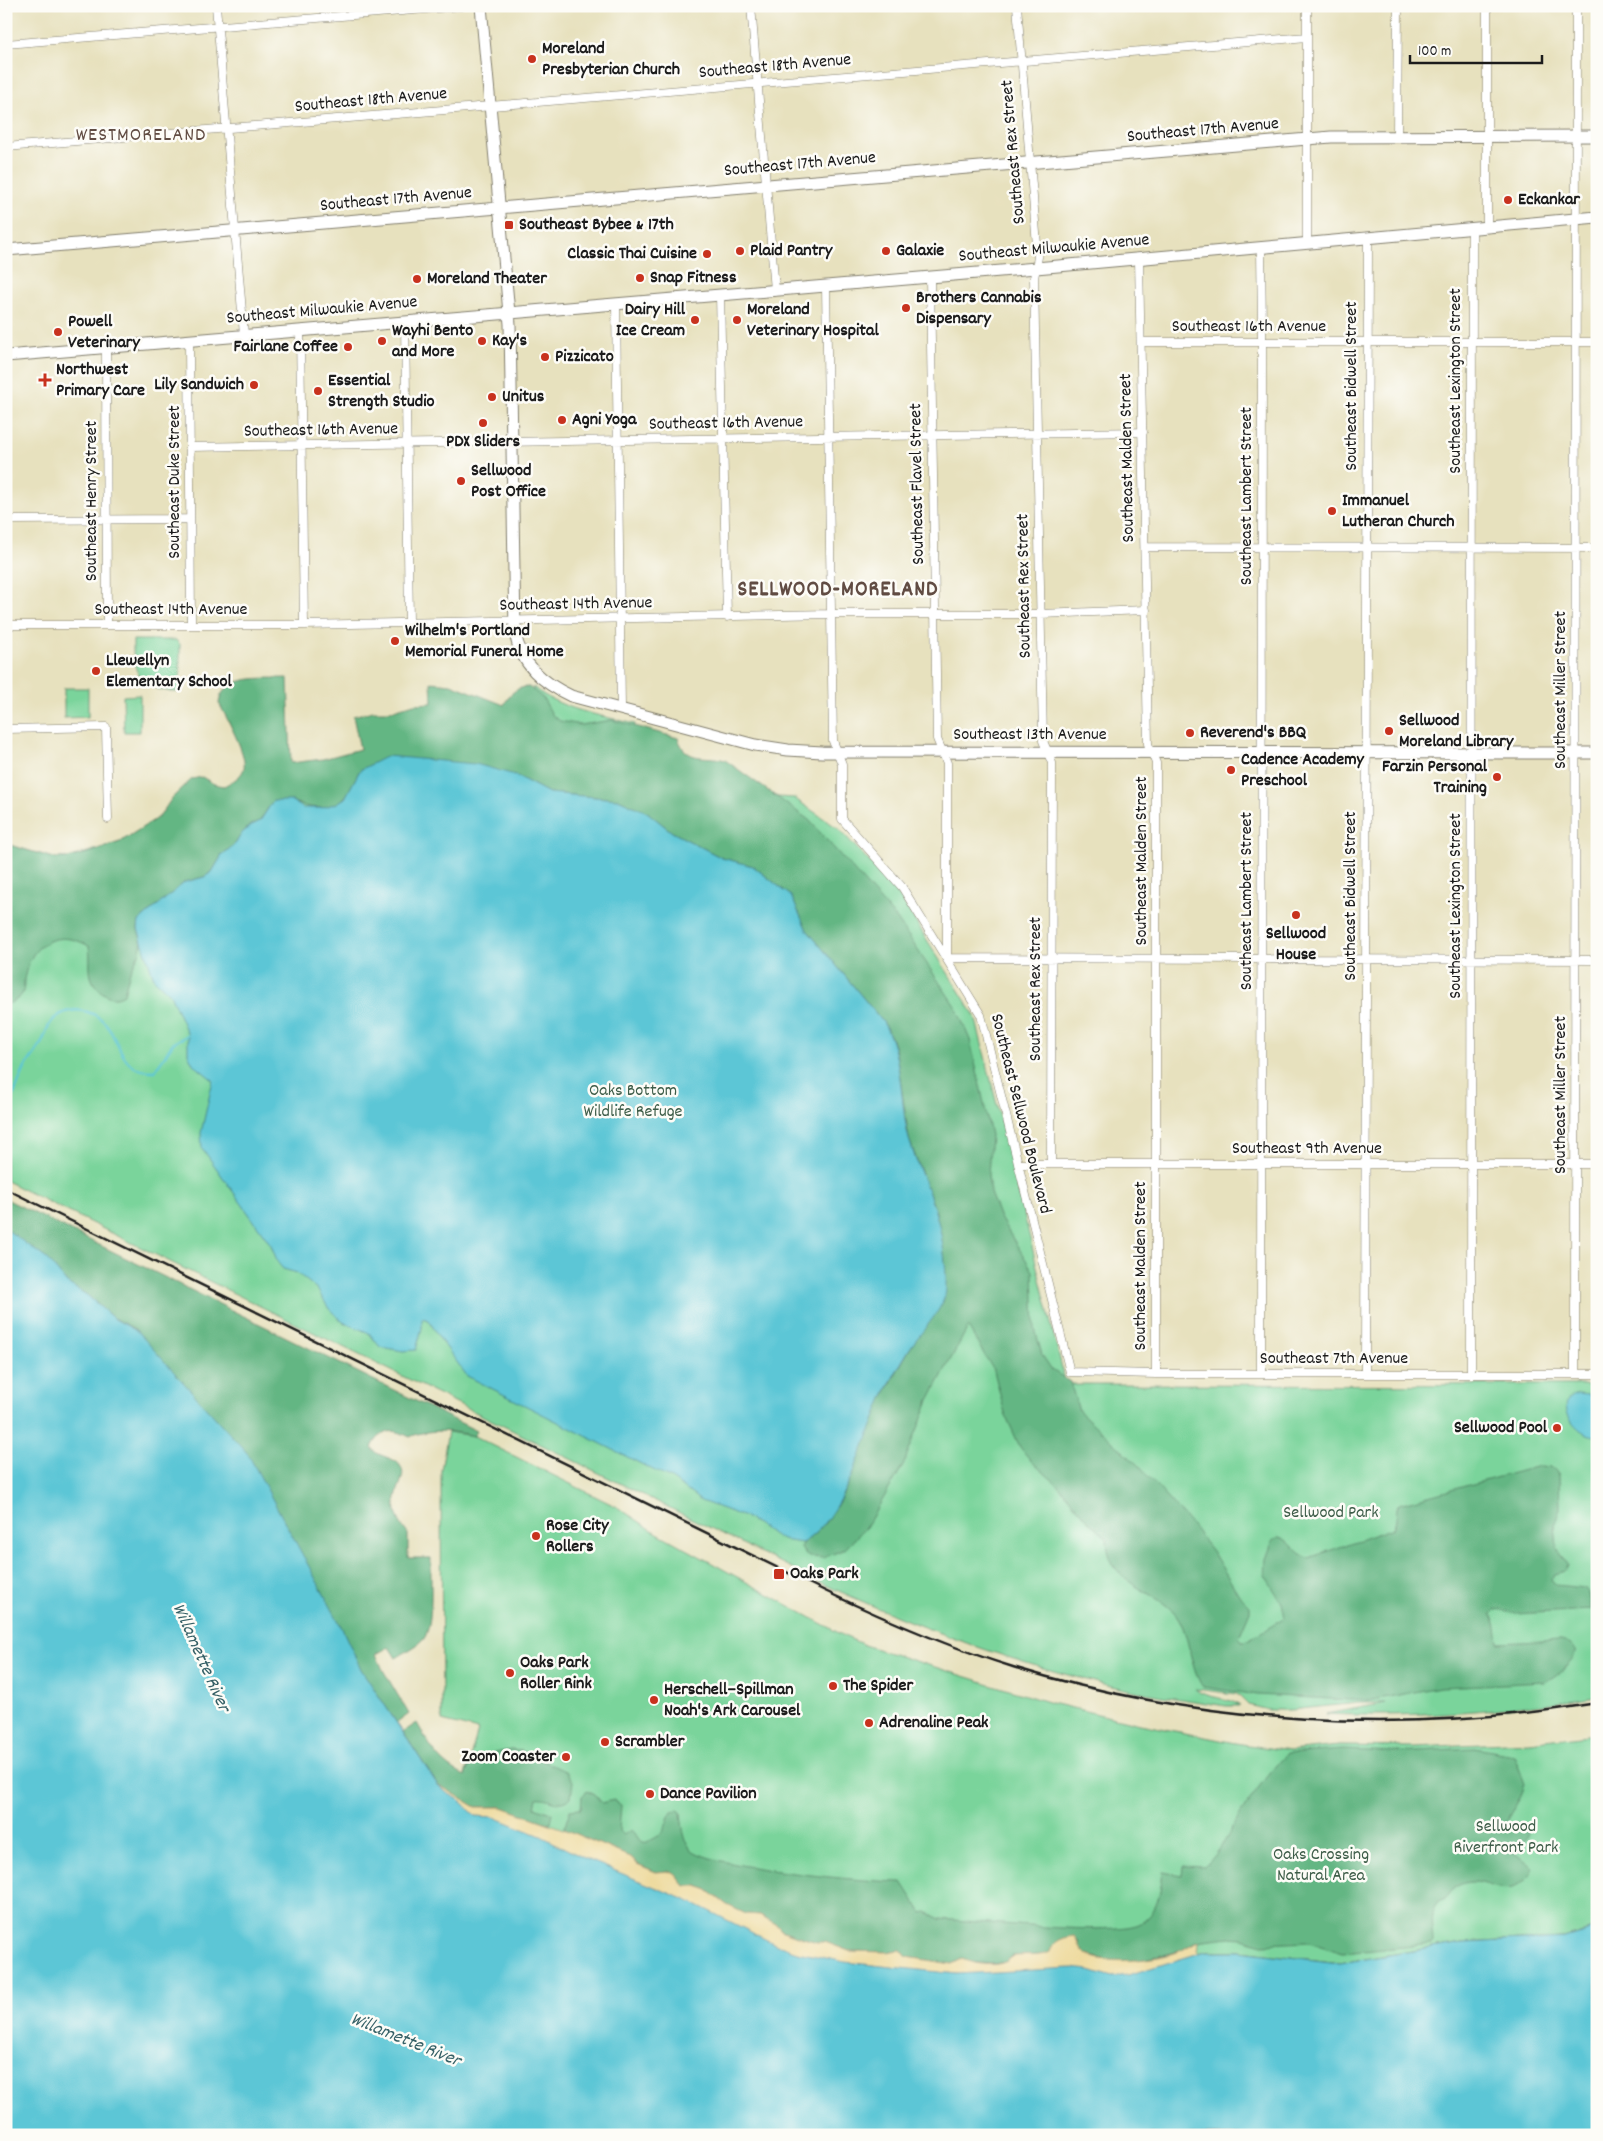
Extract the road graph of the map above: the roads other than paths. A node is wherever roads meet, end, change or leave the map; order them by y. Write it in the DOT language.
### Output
graph roads {
  1 [pos="216,6"];
  2 [pos="462,6"];
  3 [pos="481,6"];
  4 [pos="750,6"];
  5 [pos="1017,6"];
  6 [pos="1307,6"];
  7 [pos="1398,6"];
  8 [pos="1487,6"];
  9 [pos="1576,6"];
  10 [pos="217,26"];
  11 [pos="1307,37"];
  12 [pos="6,44"];
  13 [pos="1021,61"];
  14 [pos="757,83"];
  15 [pos="490,107"];
  16 [pos="227,128"];
  17 [pos="1397,136"];
  18 [pos="1487,136"];
  19 [pos="1576,136"];
  20 [pos="1597,136"];
  21 [pos="1307,140"];
  22 [pos="6,147"];
  23 [pos="1030,163"];
  24 [pos="766,186"];
  25 [pos="500,209"];
  26 [pos="1597,217"];
  27 [pos="1576,219"];
  28 [pos="1488,227"];
  29 [pos="1472,228"];
  30 [pos="236,230"];
  31 [pos="1368,238"];
  32 [pos="1306,244"];
  33 [pos="1260,248"];
  34 [pos="6,250"];
  35 [pos="1139,259"];
  36 [pos="1036,268"];
  37 [pos="930,277"];
  38 [pos="826,286"];
  39 [pos="775,290"];
  40 [pos="720,295"];
  41 [pos="616,304"];
  42 [pos="510,313"];
  43 [pos="405,322"];
  44 [pos="300,330"];
  45 [pos="244,335"];
  46 [pos="189,340"];
  47 [pos="1141,342"];
  48 [pos="1262,342"];
  49 [pos="1368,342"];
  50 [pos="1472,342"];
  51 [pos="1576,342"];
  52 [pos="1597,342"];
  53 [pos="106,347"];
  54 [pos="6,356"];
  55 [pos="1143,432"];
  56 [pos="1038,434"];
  57 [pos="932,435"];
  58 [pos="827,437"];
  59 [pos="723,439"];
  60 [pos="618,441"];
  61 [pos="512,443"];
  62 [pos="407,444"];
  63 [pos="302,446"];
  64 [pos="190,447"];
  65 [pos="190,519"];
  66 [pos="6,520"];
  67 [pos="107,520"];
  68 [pos="1145,547"];
  69 [pos="1261,547"];
  70 [pos="1367,548"];
  71 [pos="1471,548"];
  72 [pos="1576,548"];
  73 [pos="1597,548"];
  74 [pos="1146,610"];
  75 [pos="936,613"];
  76 [pos="830,614"];
  77 [pos="1040,614"];
  78 [pos="727,618"];
  79 [pos="621,619"];
  80 [pos="515,621"];
  81 [pos="107,624"];
  82 [pos="409,624"];
  83 [pos="6,625"];
  84 [pos="191,625"];
  85 [pos="304,625"];
  86 [pos="621,709"];
  87 [pos="6,729"];
  88 [pos="838,752"];
  89 [pos="942,752"];
  90 [pos="1152,752"];
  91 [pos="1262,752"];
  92 [pos="1048,753"];
  93 [pos="1367,753"];
  94 [pos="1472,753"];
  95 [pos="1576,753"];
  96 [pos="1597,753"];
  97 [pos="108,819"];
  98 [pos="947,958"];
  99 [pos="1052,958"];
  100 [pos="1157,959"];
  101 [pos="1263,959"];
  102 [pos="1471,959"];
  103 [pos="1365,960"];
  104 [pos="1576,960"];
  105 [pos="1597,960"];
  106 [pos="1471,1163"];
  107 [pos="1018,1164"];
  108 [pos="1051,1164"];
  109 [pos="1156,1164"];
  110 [pos="1262,1164"];
  111 [pos="1366,1164"];
  112 [pos="1576,1164"];
  113 [pos="1597,1164"];
  114 [pos="1071,1373"];
  115 [pos="1156,1374"];
  116 [pos="1261,1374"];
  117 [pos="1365,1374"];
  118 [pos="1471,1374"];
  119 [pos="1575,1374"];
  120 [pos="1597,1374"];
  1 -- 10 [label="street"];
  2 -- 10 [label="street"];
  3 -- 15 [label="street, Southeast 13th Avenue"];
  4 -- 14 [label="street"];
  5 -- 13 [label="street, Southeast Rex Street"];
  6 -- 11 [label="street"];
  7 -- 17 [label="street"];
  8 -- 18 [label="street"];
  9 -- 19 [label="street, Southeast Miller Street"];
  10 -- 12 [label="street"];
  10 -- 16 [label="street"];
  11 -- 13 [label="street, Southeast 18th Avenue"];
  11 -- 21 [label="street"];
  13 -- 14 [label="street, Southeast 18th Avenue"];
  13 -- 23 [label="street, Southeast Rex Street"];
  14 -- 15 [label="street, Southeast 18th Avenue"];
  14 -- 24 [label="street"];
  15 -- 16 [label="street, Southeast 18th Avenue"];
  15 -- 25 [label="street, Southeast 13th Avenue"];
  16 -- 22 [label="street, Southeast 18th Avenue"];
  16 -- 30 [label="street"];
  17 -- 18 [label="street, Southeast 17th Avenue"];
  17 -- 21 [label="street, Southeast 17th Avenue"];
  18 -- 19 [label="street, Southeast 17th Avenue"];
  18 -- 28 [label="street"];
  19 -- 20 [label="street, Southeast 17th Avenue"];
  19 -- 27 [label="street, Southeast Miller Street"];
  21 -- 23 [label="street, Southeast 17th Avenue"];
  21 -- 32 [label="street"];
  23 -- 24 [label="street, Southeast 17th Avenue"];
  23 -- 36 [label="street, Southeast Rex Street"];
  24 -- 25 [label="street, Southeast 17th Avenue"];
  24 -- 39 [label="street"];
  25 -- 30 [label="street, Southeast 17th Avenue"];
  25 -- 42 [label="street, Southeast 13th Avenue"];
  26 -- 27 [label="street, Southeast Milwaukie Avenue"];
  27 -- 28 [label="street, Southeast Milwaukie Avenue"];
  27 -- 51 [label="street, Southeast Miller Street"];
  28 -- 29 [label="street, Southeast Milwaukie Avenue"];
  29 -- 31 [label="street, Southeast Milwaukie Avenue"];
  29 -- 50 [label="street, Southeast Lexington Street"];
  30 -- 34 [label="street, Southeast 17th Avenue"];
  30 -- 45 [label="street"];
  31 -- 32 [label="street, Southeast Milwaukie Avenue"];
  31 -- 49 [label="street, Southeast Bidwell Street"];
  32 -- 33 [label="street, Southeast Milwaukie Avenue"];
  33 -- 35 [label="street, Southeast Milwaukie Avenue"];
  33 -- 48 [label="street, Southeast Lambert Street"];
  35 -- 36 [label="street, Southeast Milwaukie Avenue"];
  35 -- 47 [label="street, Southeast Malden Street"];
  36 -- 37 [label="street, Southeast Milwaukie Avenue"];
  36 -- 56 [label="street, Southeast Rex Street"];
  37 -- 38 [label="street, Southeast Milwaukie Avenue"];
  37 -- 57 [label="street, Southeast Flavel Street"];
  38 -- 39 [label="street, Southeast Milwaukie Avenue"];
  38 -- 58 [label="street, Southeast Sellwood Boulevard"];
  39 -- 40 [label="street, Southeast Milwaukie Avenue"];
  40 -- 41 [label="street, Southeast Milwaukie Avenue"];
  40 -- 59 [label="street"];
  41 -- 42 [label="street, Southeast Milwaukie Avenue"];
  41 -- 60 [label="street"];
  42 -- 43 [label="street, Southeast Milwaukie Avenue"];
  42 -- 61 [label="street, Southeast 13th Avenue"];
  43 -- 44 [label="street, Southeast Milwaukie Avenue"];
  43 -- 62 [label="street"];
  44 -- 45 [label="street, Southeast Milwaukie Avenue"];
  44 -- 63 [label="street"];
  45 -- 46 [label="street, Southeast Milwaukie Avenue"];
  46 -- 53 [label="street, Southeast Milwaukie Avenue"];
  46 -- 64 [label="street, Southeast Duke Street"];
  47 -- 48 [label="street, Southeast 16th Avenue"];
  47 -- 55 [label="street, Southeast Malden Street"];
  48 -- 49 [label="street, Southeast 16th Avenue"];
  48 -- 69 [label="street, Southeast Lambert Street"];
  49 -- 50 [label="street, Southeast 16th Avenue"];
  49 -- 70 [label="street, Southeast Bidwell Street"];
  50 -- 51 [label="street, Southeast 16th Avenue"];
  50 -- 71 [label="street, Southeast Lexington Street"];
  51 -- 52 [label="street, Southeast 16th Avenue"];
  51 -- 72 [label="street, Southeast Miller Street"];
  53 -- 54 [label="street, Southeast Milwaukie Avenue"];
  53 -- 67 [label="street, Southeast Henry Street"];
  55 -- 56 [label="street, Southeast 16th Avenue"];
  55 -- 68 [label="street, Southeast Malden Street"];
  56 -- 57 [label="street, Southeast 16th Avenue"];
  56 -- 77 [label="street, Southeast Rex Street"];
  57 -- 58 [label="street, Southeast 16th Avenue"];
  57 -- 75 [label="street, Southeast Flavel Street"];
  58 -- 59 [label="street, Southeast 16th Avenue"];
  58 -- 76 [label="street, Southeast Sellwood Boulevard"];
  59 -- 60 [label="street, Southeast 16th Avenue"];
  59 -- 78 [label="street"];
  60 -- 61 [label="street, Southeast 16th Avenue"];
  60 -- 79 [label="street"];
  61 -- 62 [label="street, Southeast 16th Avenue"];
  61 -- 80 [label="street, Southeast 13th Avenue"];
  62 -- 63 [label="street, Southeast 16th Avenue"];
  62 -- 82 [label="street"];
  63 -- 64 [label="street, Southeast 16th Avenue"];
  63 -- 85 [label="street"];
  64 -- 65 [label="street, Southeast Duke Street"];
  65 -- 67 [label="street"];
  65 -- 84 [label="street, Southeast Duke Street"];
  66 -- 67 [label="street"];
  67 -- 81 [label="street, Southeast Henry Street"];
  68 -- 69 [label="street"];
  68 -- 74 [label="street, Southeast Malden Street"];
  69 -- 70 [label="street"];
  69 -- 91 [label="street, Southeast Lambert Street"];
  70 -- 71 [label="street"];
  70 -- 93 [label="street, Southeast Bidwell Street"];
  71 -- 72 [label="street"];
  71 -- 94 [label="street, Southeast Lexington Street"];
  72 -- 73 [label="street"];
  72 -- 95 [label="street, Southeast Miller Street"];
  74 -- 77 [label="street, Southeast 14th Avenue"];
  74 -- 90 [label="street, Southeast Malden Street"];
  75 -- 76 [label="street, Southeast 14th Avenue"];
  75 -- 77 [label="street, Southeast 14th Avenue"];
  75 -- 89 [label="street, Southeast Flavel Street"];
  76 -- 78 [label="street, Southeast 14th Avenue"];
  76 -- 88 [label="street, Southeast Sellwood Boulevard"];
  77 -- 92 [label="street, Southeast Rex Street"];
  78 -- 79 [label="street, Southeast 14th Avenue"];
  79 -- 80 [label="street, Southeast 14th Avenue"];
  79 -- 86 [label="street"];
  80 -- 82 [label="street, Southeast 14th Avenue"];
  80 -- 86 [label="street, Southeast 13th Avenue"];
  81 -- 83 [label="street, Southeast 14th Avenue"];
  81 -- 84 [label="street, Southeast 14th Avenue"];
  82 -- 85 [label="street, Southeast 14th Avenue"];
  84 -- 85 [label="street, Southeast 14th Avenue"];
  86 -- 88 [label="street, Southeast 13th Avenue"];
  87 -- 97 [label="street"];
  88 -- 89 [label="street, Southeast 13th Avenue"];
  88 -- 98 [label="street, Southeast Sellwood Boulevard"];
  89 -- 92 [label="street, Southeast 13th Avenue"];
  89 -- 98 [label="street, Southeast Flavel Street"];
  90 -- 91 [label="street, Southeast 13th Avenue"];
  90 -- 92 [label="street, Southeast 13th Avenue"];
  90 -- 100 [label="street, Southeast Malden Street"];
  91 -- 93 [label="street, Southeast 13th Avenue"];
  91 -- 101 [label="street, Southeast Lambert Street"];
  92 -- 99 [label="street, Southeast Rex Street"];
  93 -- 94 [label="street, Southeast 13th Avenue"];
  93 -- 103 [label="street, Southeast Bidwell Street"];
  94 -- 95 [label="street, Southeast 13th Avenue"];
  94 -- 102 [label="street, Southeast Lexington Street"];
  95 -- 96 [label="street, Southeast 13th Avenue"];
  95 -- 104 [label="street, Southeast Miller Street"];
  98 -- 99 [label="street"];
  98 -- 107 [label="street, Southeast Sellwood Boulevard"];
  99 -- 100 [label="street"];
  99 -- 108 [label="street, Southeast Rex Street"];
  100 -- 101 [label="street"];
  100 -- 109 [label="street, Southeast Malden Street"];
  101 -- 103 [label="street"];
  101 -- 110 [label="street, Southeast Lambert Street"];
  102 -- 103 [label="street"];
  102 -- 104 [label="street"];
  102 -- 106 [label="street, Southeast Lexington Street"];
  103 -- 111 [label="street, Southeast Bidwell Street"];
  104 -- 105 [label="street"];
  104 -- 112 [label="street, Southeast Miller Street"];
  106 -- 111 [label="street, Southeast 9th Avenue"];
  106 -- 112 [label="street, Southeast 9th Avenue"];
  106 -- 118 [label="street, Southeast Lexington Street"];
  107 -- 108 [label="street, Southeast 9th Avenue"];
  107 -- 114 [label="street, Southeast Sellwood Boulevard"];
  108 -- 109 [label="street, Southeast 9th Avenue"];
  109 -- 110 [label="street, Southeast 9th Avenue"];
  109 -- 115 [label="street, Southeast Malden Street"];
  110 -- 111 [label="street, Southeast 9th Avenue"];
  110 -- 116 [label="street, Southeast Lambert Street"];
  111 -- 117 [label="street, Southeast Bidwell Street"];
  112 -- 113 [label="street, Southeast 9th Avenue"];
  112 -- 119 [label="street, Southeast Miller Street"];
  114 -- 115 [label="street, Southeast 7th Avenue"];
  115 -- 116 [label="street, Southeast 7th Avenue"];
  116 -- 117 [label="street, Southeast 7th Avenue"];
  117 -- 118 [label="street, Southeast 7th Avenue"];
  118 -- 119 [label="street, Southeast 7th Avenue"];
  119 -- 120 [label="street, Southeast 7th Avenue"];
}
